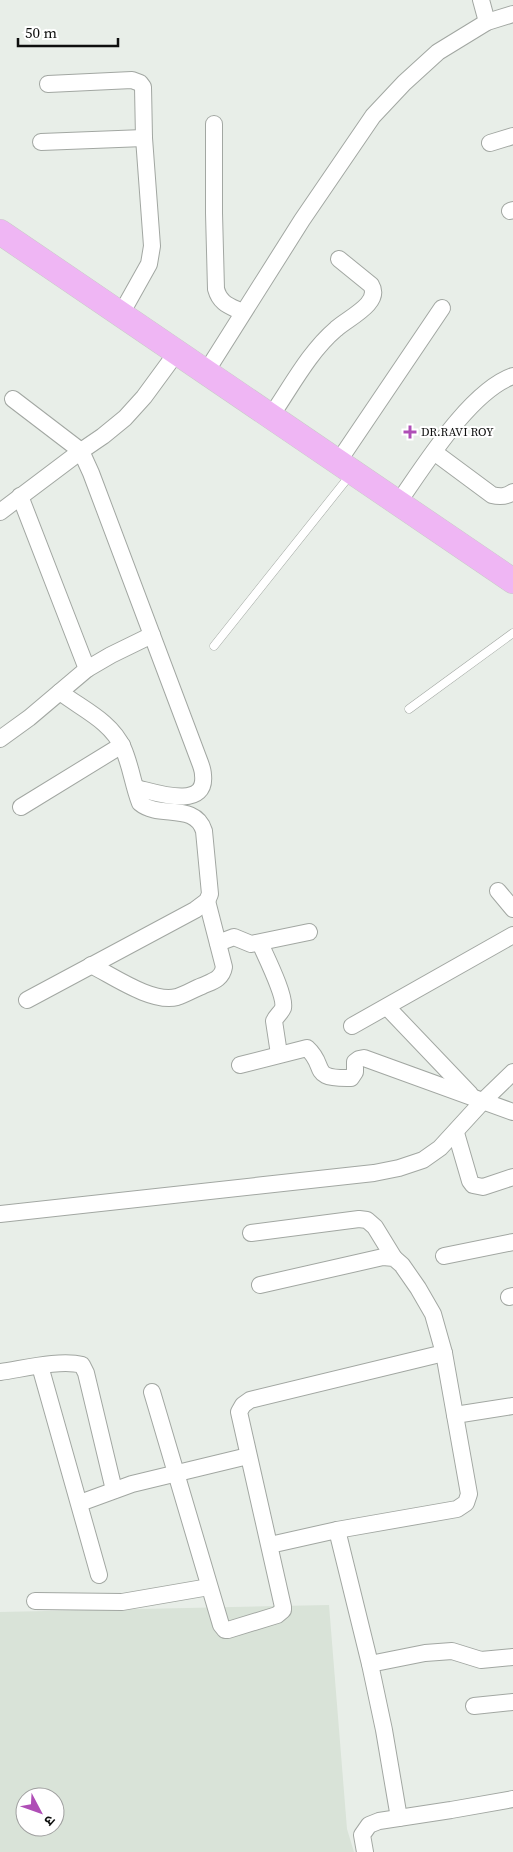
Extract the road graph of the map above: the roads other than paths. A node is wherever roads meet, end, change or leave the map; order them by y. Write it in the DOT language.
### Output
graph roads {
  1 [pos="481,0"];
  2 [pos="513,14"];
  3 [pos="487,22"];
  4 [pos="48,84"];
  5 [pos="214,124"];
  6 [pos="513,136"];
  7 [pos="144,138"];
  8 [pos="41,142"];
  9 [pos="490,143"];
  10 [pos="0,232"];
  11 [pos="339,259"];
  12 [pos="442,308"];
  13 [pos="242,312"];
  14 [pos="121,314"];
  15 [pos="177,352"];
  16 [pos="206,372"];
  17 [pos="513,376"];
  18 [pos="13,399"];
  19 [pos="271,416"];
  20 [pos="81,451"];
  21 [pos="434,452"];
  22 [pos="345,467"];
  23 [pos="513,492"];
  24 [pos="20,496"];
  25 [pos="398,503"];
  26 [pos="0,512"];
  27 [pos="513,581"];
  28 [pos="513,633"];
  29 [pos="152,636"];
  30 [pos="214,646"];
  31 [pos="87,669"];
  32 [pos="60,692"];
  33 [pos="409,708"];
  34 [pos="0,739"];
  35 [pos="122,745"];
  36 [pos="136,788"];
  37 [pos="21,807"];
  38 [pos="498,891"];
  39 [pos="206,901"];
  40 [pos="513,909"];
  41 [pos="309,932"];
  42 [pos="513,935"];
  43 [pos="218,943"];
  44 [pos="260,943"];
  45 [pos="92,964"];
  46 [pos="28,1000"];
  47 [pos="387,1006"];
  48 [pos="352,1026"];
  49 [pos="279,1054"];
  50 [pos="240,1065"];
  51 [pos="513,1072"];
  52 [pos="478,1098"];
  53 [pos="513,1112"];
  54 [pos="456,1133"];
  55 [pos="513,1177"];
  56 [pos="0,1214"];
  57 [pos="251,1233"];
  58 [pos="513,1242"];
  59 [pos="444,1256"];
  60 [pos="394,1258"];
  61 [pos="260,1285"];
  62 [pos="444,1354"];
  63 [pos="40,1366"];
  64 [pos="0,1372"];
  65 [pos="152,1392"];
  66 [pos="513,1406"];
  67 [pos="455,1415"];
  68 [pos="248,1456"];
  69 [pos="177,1473"];
  70 [pos="114,1490"];
  71 [pos="80,1503"];
  72 [pos="337,1530"];
  73 [pos="270,1545"];
  74 [pos="99,1575"];
  75 [pos="209,1587"];
  76 [pos="35,1601"];
  77 [pos="513,1657"];
  78 [pos="370,1664"];
  79 [pos="513,1702"];
  80 [pos="474,1706"];
  81 [pos="513,1799"];
  82 [pos="399,1818"];
  83 [pos="365,1852"];
  1 -- 3 [label="street"];
  2 -- 3 [label="street"];
  3 -- 13 [label="street"];
  4 -- 7 [label="street"];
  5 -- 13 [label="street"];
  6 -- 9 [label="street"];
  7 -- 8 [label="street"];
  7 -- 14 [label="street"];
  10 -- 14 [label="main road"];
  11 -- 19 [label="street"];
  12 -- 22 [label="street"];
  13 -- 16 [label="street"];
  14 -- 15 [label="main road"];
  15 -- 16 [label="main road"];
  15 -- 20 [label="street"];
  16 -- 19 [label="main road"];
  17 -- 21 [label="street"];
  18 -- 20 [label="street"];
  19 -- 22 [label="main road"];
  20 -- 24 [label="street"];
  20 -- 29 [label="street"];
  21 -- 23 [label="street"];
  21 -- 25 [label="street"];
  22 -- 25 [label="main road"];
  22 -- 30 [label="lane"];
  24 -- 26 [label="street"];
  24 -- 31 [label="street"];
  25 -- 27 [label="main road"];
  28 -- 33 [label="lane"];
  29 -- 31 [label="street"];
  29 -- 36 [label="street"];
  31 -- 32 [label="street"];
  32 -- 34 [label="street"];
  32 -- 35 [label="street"];
  35 -- 36 [label="street"];
  35 -- 37 [label="street"];
  36 -- 39 [label="street"];
  38 -- 40 [label="street"];
  39 -- 43 [label="street"];
  39 -- 45 [label="street"];
  41 -- 44 [label="street"];
  42 -- 47 [label="street"];
  43 -- 44 [label="street"];
  43 -- 45 [label="street"];
  44 -- 49 [label="street"];
  45 -- 46 [label="street"];
  47 -- 48 [label="street"];
  47 -- 52 [label="street"];
  49 -- 50 [label="street"];
  49 -- 52 [label="street"];
  51 -- 52 [label="street"];
  52 -- 53 [label="street"];
  52 -- 54 [label="street"];
  54 -- 55 [label="street"];
  54 -- 56 [label="street"];
  57 -- 60 [label="street"];
  58 -- 59 [label="street"];
  60 -- 61 [label="street"];
  60 -- 62 [label="street"];
  62 -- 67 [label="street"];
  62 -- 68 [label="street"];
  63 -- 64 [label="street"];
  63 -- 70 [label="street"];
  63 -- 71 [label="street"];
  65 -- 69 [label="street"];
  66 -- 67 [label="street"];
  67 -- 72 [label="street"];
  68 -- 69 [label="street"];
  68 -- 73 [label="street"];
  69 -- 70 [label="street"];
  69 -- 75 [label="street"];
  70 -- 71 [label="street"];
  71 -- 74 [label="street"];
  72 -- 73 [label="street"];
  72 -- 78 [label="street"];
  73 -- 75 [label="street"];
  75 -- 76 [label="street"];
  77 -- 78 [label="street"];
  78 -- 82 [label="street"];
  79 -- 80 [label="street"];
  81 -- 82 [label="street"];
  82 -- 83 [label="street"];
}
